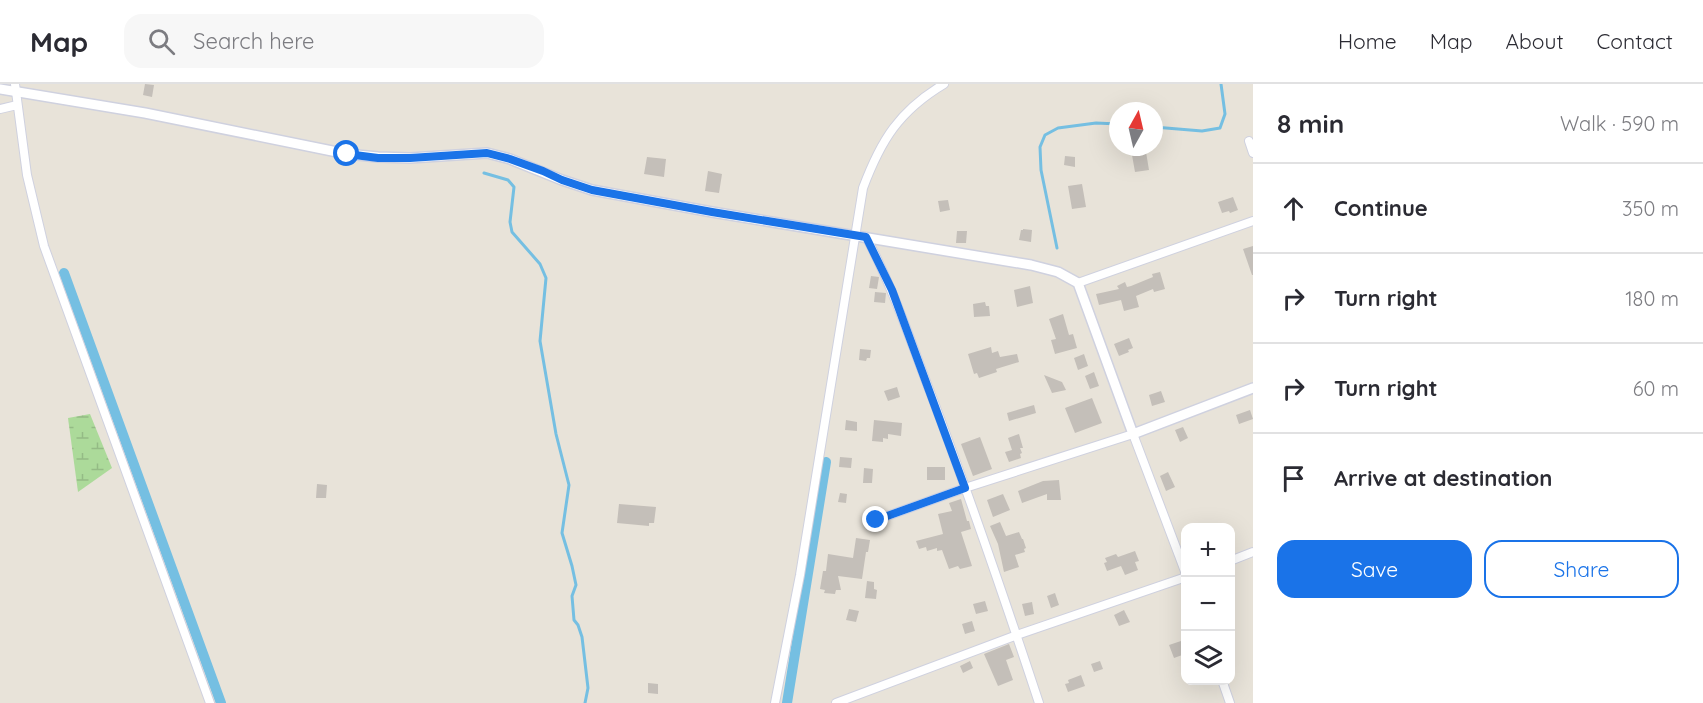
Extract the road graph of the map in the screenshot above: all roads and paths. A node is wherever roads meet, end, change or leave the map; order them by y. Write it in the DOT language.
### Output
graph roads {
  1 [pos="944,84"];
  2 [pos="15,88"];
  3 [pos="0,89"];
  4 [pos="17,105"];
  5 [pos="0,109"];
  6 [pos="1250,141"];
  7 [pos="1253,153"];
  8 [pos="1253,221"];
  9 [pos="854,235"];
  10 [pos="866,237"];
  11 [pos="1078,283"];
  12 [pos="1253,387"];
  13 [pos="1133,434"];
  14 [pos="965,488"];
  15 [pos="876,520"];
  16 [pos="1253,552"];
  17 [pos="1235,559"];
  18 [pos="1181,565"];
  19 [pos="1182,577"];
  20 [pos="1017,635"];
  21 [pos="1223,685"];
  22 [pos="210,703"];
  23 [pos="775,703"];
  24 [pos="836,703"];
  25 [pos="1039,703"];
  26 [pos="1230,703"];
  1 -- 9 [label="street"];
  2 -- 3 [label="street"];
  2 -- 4 [label="street"];
  2 -- 9 [label="street"];
  4 -- 5 [label="street"];
  4 -- 22 [label="street"];
  6 -- 7 [label="street"];
  8 -- 11 [label="street"];
  9 -- 10 [label="street"];
  9 -- 23 [label="street"];
  10 -- 11 [label="street"];
  10 -- 14 [label="street"];
  11 -- 13 [label="street"];
  12 -- 13 [label="street"];
  13 -- 14 [label="street"];
  13 -- 18 [label="street"];
  14 -- 15 [label="street"];
  14 -- 20 [label="street"];
  16 -- 17 [label="street"];
  19 -- 20 [label="street"];
  20 -- 24 [label="street"];
  20 -- 25 [label="street"];
  21 -- 26 [label="street"];
}
